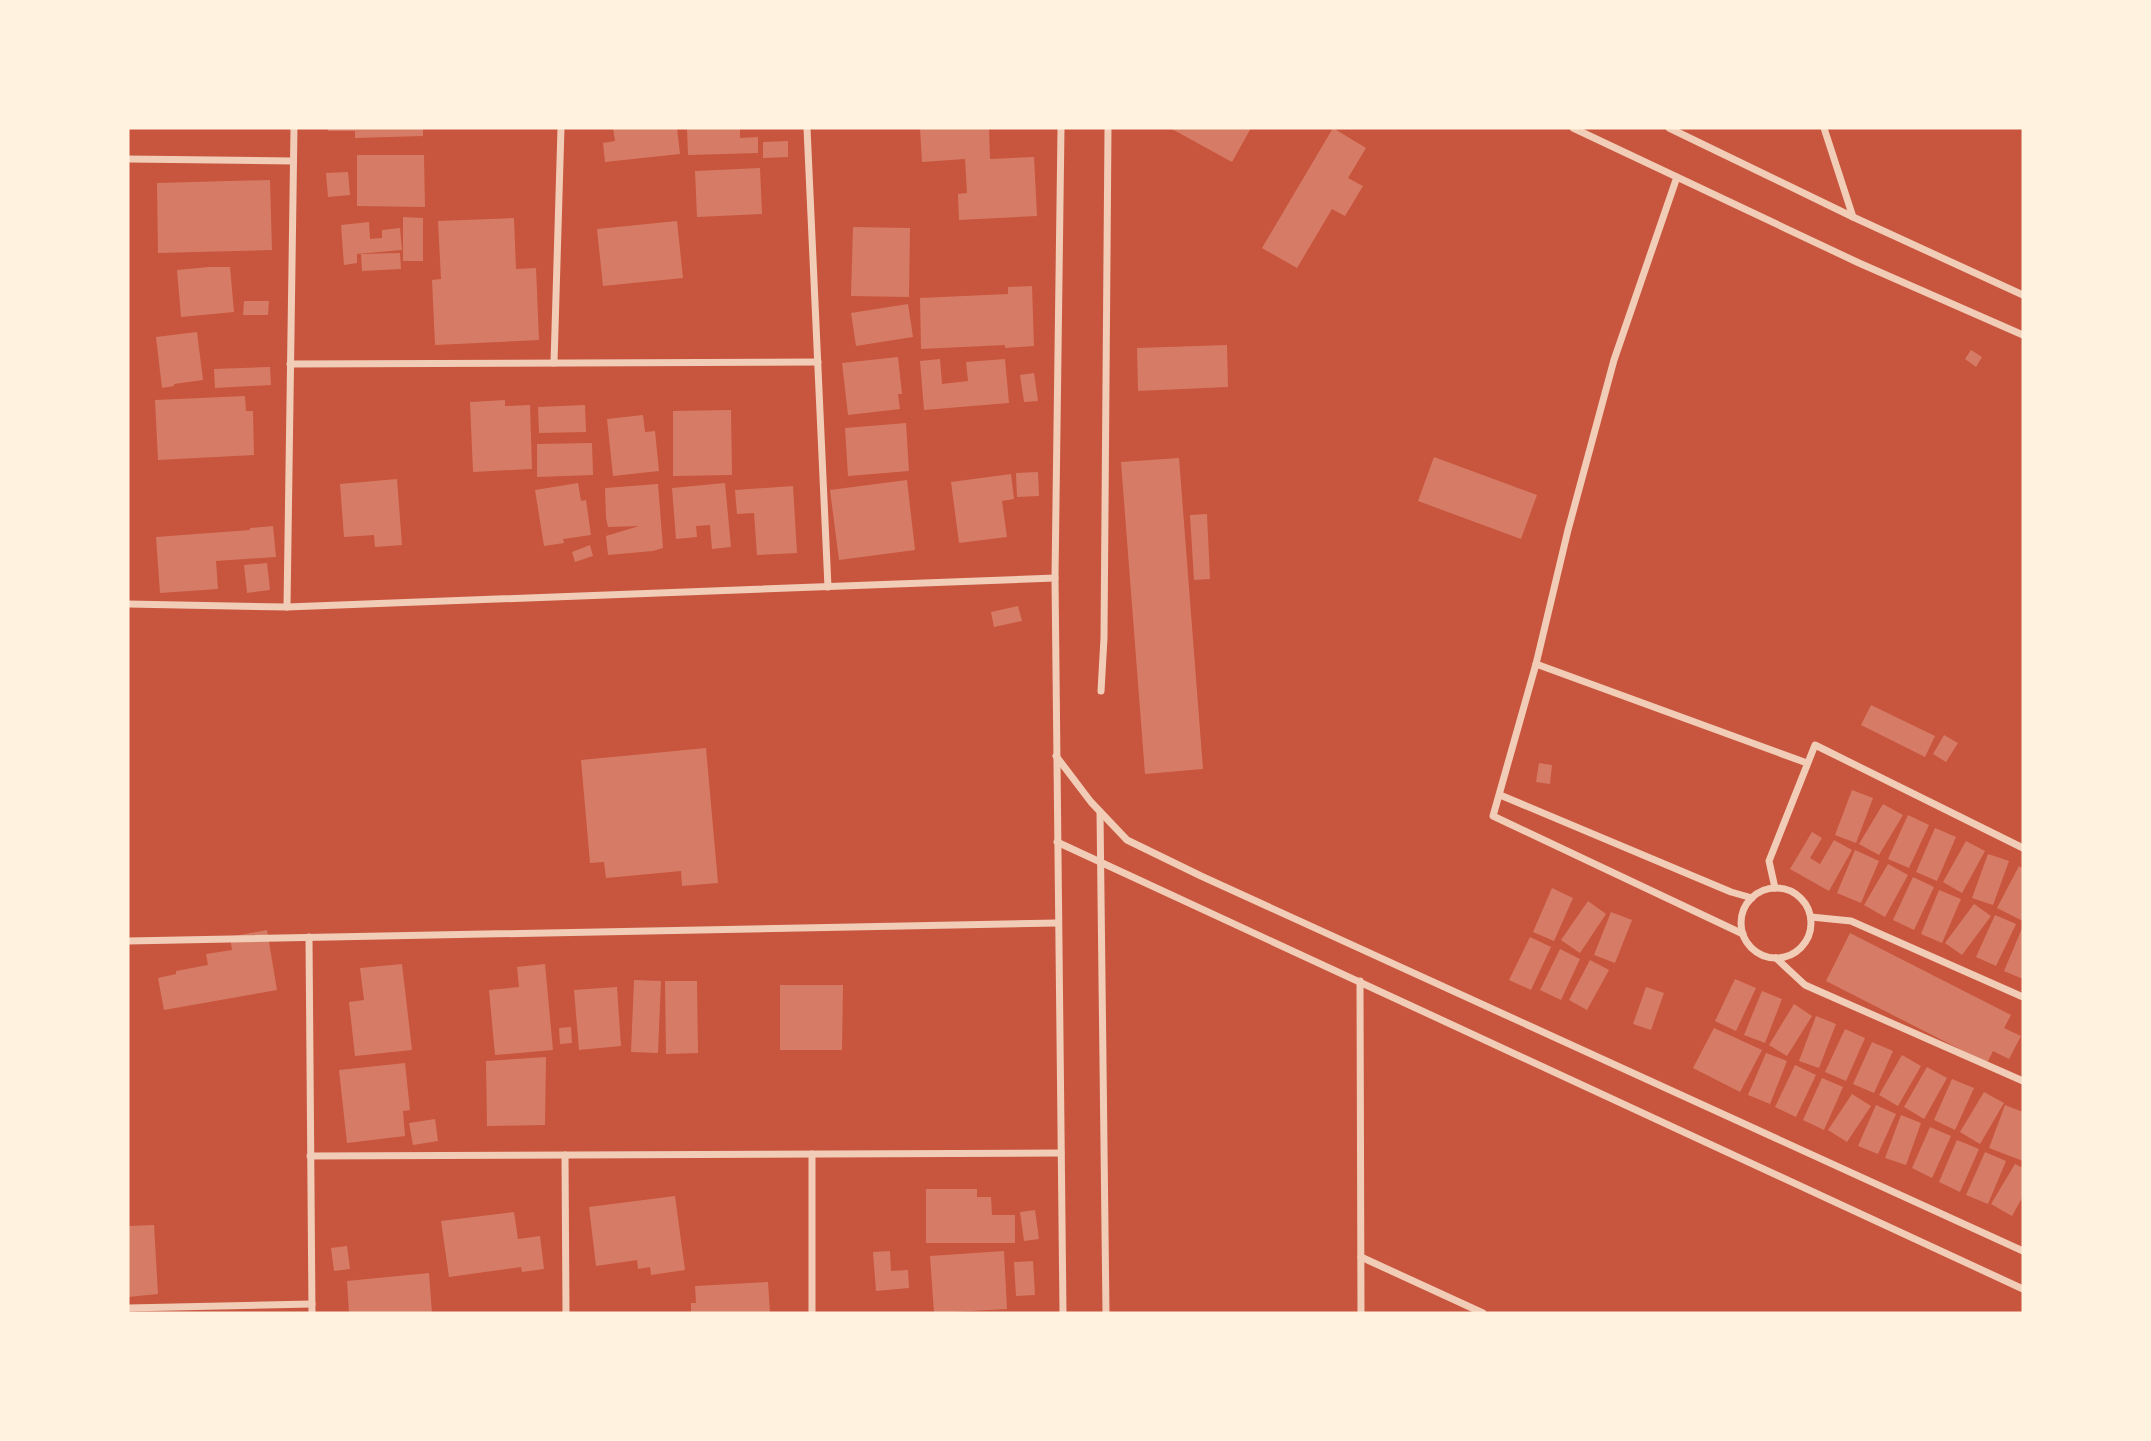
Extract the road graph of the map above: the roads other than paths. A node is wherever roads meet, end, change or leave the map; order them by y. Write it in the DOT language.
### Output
graph roads {
  1 [pos="294,128"];
  2 [pos="561,128"];
  3 [pos="807,128"];
  4 [pos="1061,128"];
  5 [pos="1108,128"];
  6 [pos="1573,128"];
  7 [pos="1669,128"];
  8 [pos="1824,128"];
  9 [pos="128,159"];
  10 [pos="293,161"];
  11 [pos="1677,177"];
  12 [pos="1853,217"];
  13 [pos="2023,295"];
  14 [pos="2023,335"];
  15 [pos="818,362"];
  16 [pos="554,363"];
  17 [pos="290,364"];
  18 [pos="1055,578"];
  19 [pos="828,587"];
  20 [pos="128,604"];
  21 [pos="287,607"];
  22 [pos="1536,664"];
  23 [pos="1101,691"];
  24 [pos="1056,756"];
  25 [pos="1807,763"];
  26 [pos="1500,795"];
  27 [pos="1100,812"];
  28 [pos="1057,842"];
  29 [pos="2023,848"];
  30 [pos="1100,862"];
  31 [pos="1775,888"];
  32 [pos="1752,898"];
  33 [pos="1811,917"];
  34 [pos="1057,922"];
  35 [pos="1743,934"];
  36 [pos="309,937"];
  37 [pos="128,941"];
  38 [pos="1776,958"];
  39 [pos="1360,981"];
  40 [pos="2023,997"];
  41 [pos="2023,1081"];
  42 [pos="1061,1153"];
  43 [pos="812,1154"];
  44 [pos="565,1155"];
  45 [pos="310,1156"];
  46 [pos="2023,1251"];
  47 [pos="1361,1257"];
  48 [pos="2023,1289"];
  49 [pos="312,1304"];
  50 [pos="128,1308"];
  51 [pos="312,1313"];
  52 [pos="566,1313"];
  53 [pos="812,1313"];
  54 [pos="1063,1313"];
  55 [pos="1106,1313"];
  56 [pos="1361,1313"];
  57 [pos="1483,1313"];
  1 -- 10 [label="street"];
  2 -- 16 [label="street"];
  3 -- 15 [label="street"];
  4 -- 18 [label="street"];
  5 -- 23 [label="street"];
  6 -- 11 [label="street"];
  7 -- 12 [label="street"];
  8 -- 12 [label="street"];
  9 -- 10 [label="street"];
  10 -- 17 [label="street"];
  11 -- 14 [label="street"];
  11 -- 22 [label="street"];
  12 -- 13 [label="street"];
  15 -- 16 [label="street"];
  15 -- 19 [label="street"];
  16 -- 17 [label="street"];
  17 -- 21 [label="street"];
  18 -- 19 [label="street"];
  18 -- 24 [label="street"];
  19 -- 21 [label="street"];
  20 -- 21 [label="street"];
  22 -- 25 [label="street"];
  22 -- 26 [label="street"];
  24 -- 27 [label="street"];
  24 -- 28 [label="street"];
  25 -- 29 [label="street"];
  25 -- 31 [label="street"];
  26 -- 32 [label="street"];
  26 -- 35 [label="street"];
  27 -- 30 [label="street"];
  27 -- 46 [label="street"];
  28 -- 30 [label="street"];
  28 -- 34 [label="street"];
  30 -- 39 [label="street"];
  30 -- 55 [label="street"];
  31 -- 32 [label="street"];
  31 -- 33 [label="street"];
  32 -- 35 [label="street"];
  33 -- 38 [label="street"];
  33 -- 40 [label="street"];
  34 -- 36 [label="street"];
  34 -- 42 [label="street"];
  35 -- 38 [label="street"];
  36 -- 37 [label="street"];
  36 -- 45 [label="street"];
  38 -- 41 [label="street"];
  39 -- 47 [label="street"];
  39 -- 48 [label="street"];
  42 -- 43 [label="street"];
  42 -- 54 [label="street"];
  43 -- 44 [label="street"];
  43 -- 53 [label="street"];
  44 -- 45 [label="street"];
  44 -- 52 [label="street"];
  45 -- 49 [label="street"];
  47 -- 56 [label="street"];
  47 -- 57 [label="street"];
  49 -- 50 [label="street"];
  49 -- 51 [label="street"];
}
